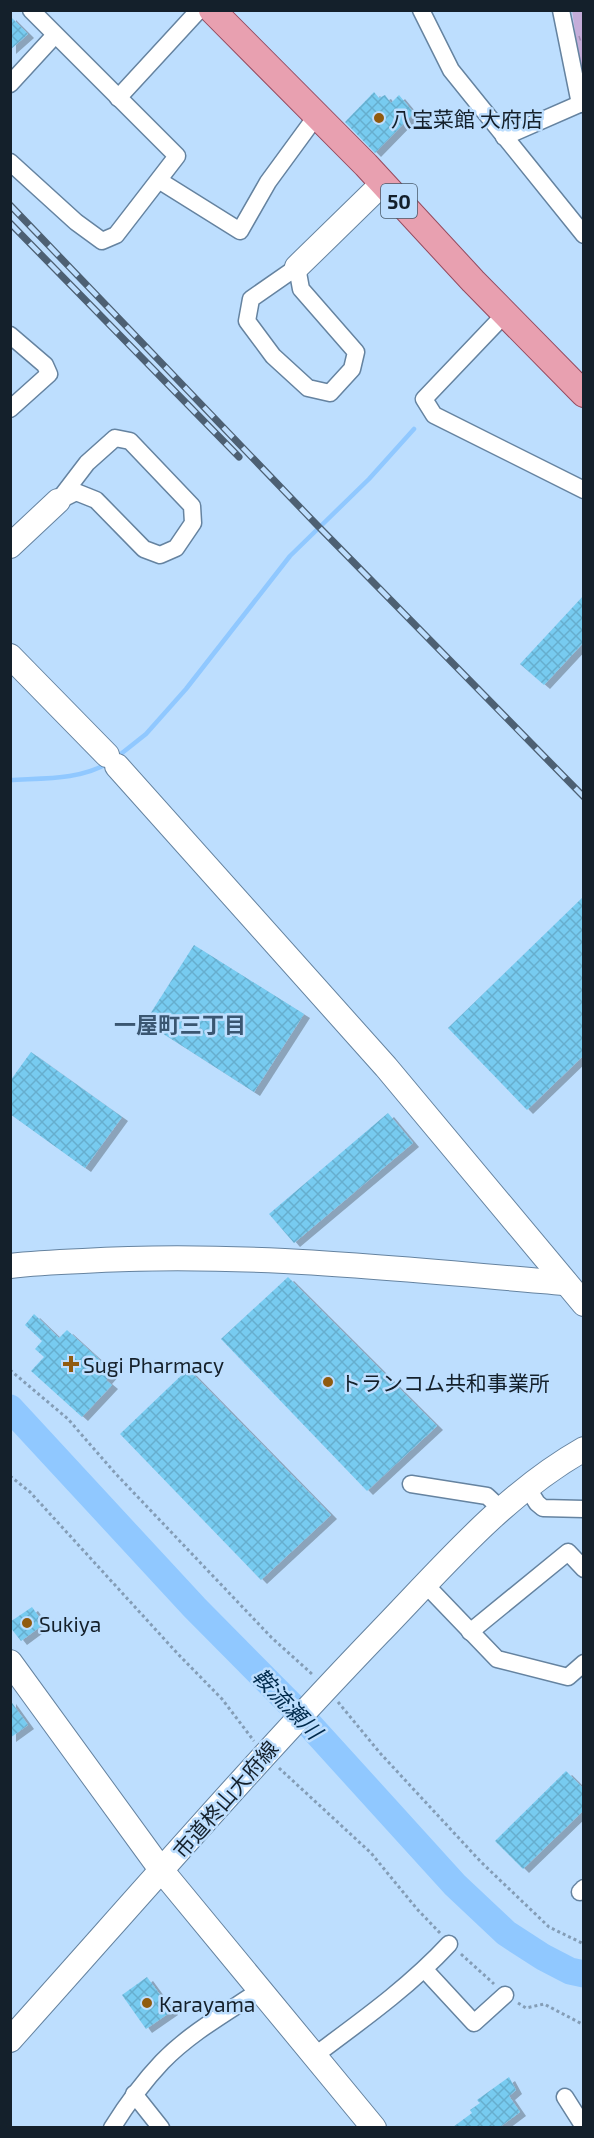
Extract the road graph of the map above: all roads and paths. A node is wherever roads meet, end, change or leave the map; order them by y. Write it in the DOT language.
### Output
graph roads {
  1 [pos="31,10"];
  2 [pos="199,10"];
  3 [pos="212,10"];
  4 [pos="421,10"];
  5 [pos="561,10"];
  6 [pos="55,35"];
  7 [pos="10,84"];
  8 [pos="118,98"];
  9 [pos="582,103"];
  10 [pos="317,116"];
  11 [pos="504,137"];
  12 [pos="10,162"];
  13 [pos="160,181"];
  14 [pos="383,183"];
  15 [pos="584,235"];
  16 [pos="297,267"];
  17 [pos="506,314"];
  18 [pos="10,335"];
  19 [pos="584,394"];
  20 [pos="10,409"];
  21 [pos="584,490"];
  22 [pos="58,501"];
  23 [pos="10,546"];
  24 [pos="10,656"];
  25 [pos="10,1266"];
  26 [pos="566,1283"];
  27 [pos="584,1304"];
  28 [pos="10,1370"];
  29 [pos="584,1449"];
  30 [pos="10,1476"];
  31 [pos="411,1484"];
  32 [pos="527,1487"];
  33 [pos="501,1509"];
  34 [pos="584,1509"];
  35 [pos="584,1569"];
  36 [pos="426,1584"];
  37 [pos="470,1632"];
  38 [pos="10,1662"];
  39 [pos="584,1663"];
  40 [pos="324,1690"];
  41 [pos="264,1754"];
  42 [pos="162,1871"];
  43 [pos="434,1925"];
  44 [pos="449,1944"];
  45 [pos="584,1944"];
  46 [pos="426,1970"];
  47 [pos="259,1991"];
  48 [pos="505,1995"];
  49 [pos="10,2040"];
  50 [pos="314,2056"];
  51 [pos="134,2094"];
  52 [pos="565,2097"];
  53 [pos="112,2127"];
  54 [pos="161,2127"];
  55 [pos="374,2127"];
  56 [pos="584,2127"];
  1 -- 6 [label="street"];
  2 -- 8 [label="street"];
  3 -- 10 [label="main road, 50"];
  4 -- 11 [label="street"];
  5 -- 9 [label="street"];
  6 -- 7 [label="street"];
  6 -- 8 [label="street"];
  8 -- 13 [label="street"];
  9 -- 11 [label="street"];
  10 -- 13 [label="street"];
  10 -- 14 [label="main road, 50"];
  11 -- 15 [label="street"];
  12 -- 13 [label="street"];
  14 -- 16 [label="street"];
  14 -- 17 [label="main road, 50"];
  16 -- 16 [label="street"];
  17 -- 19 [label="main road, 50"];
  17 -- 21 [label="street"];
  18 -- 20 [label="street"];
  22 -- 22 [label="street"];
  22 -- 23 [label="street"];
  24 -- 26 [label="street"];
  25 -- 26 [label="street"];
  26 -- 27 [label="street"];
  28 -- 40 [label="path"];
  29 -- 32 [label="street, 市道柊山大府線"];
  30 -- 41 [label="path"];
  31 -- 33 [label="street"];
  32 -- 33 [label="street, 市道柊山大府線"];
  32 -- 34 [label="street"];
  33 -- 36 [label="street, 市道柊山大府線"];
  35 -- 37 [label="street"];
  36 -- 37 [label="street"];
  36 -- 40 [label="street, 市道柊山大府線"];
  37 -- 39 [label="street"];
  38 -- 42 [label="street"];
  40 -- 41 [label="street, 市道柊山大府線"];
  40 -- 45 [label="path"];
  41 -- 42 [label="street, 市道柊山大府線"];
  41 -- 43 [label="path"];
  42 -- 47 [label="street"];
  42 -- 49 [label="street, 市道柊山大府線"];
  44 -- 46 [label="street"];
  46 -- 48 [label="street"];
  46 -- 50 [label="street"];
  47 -- 50 [label="street"];
  47 -- 51 [label="street"];
  50 -- 55 [label="street"];
  51 -- 53 [label="street"];
  51 -- 54 [label="street"];
  52 -- 56 [label="street"];
}
